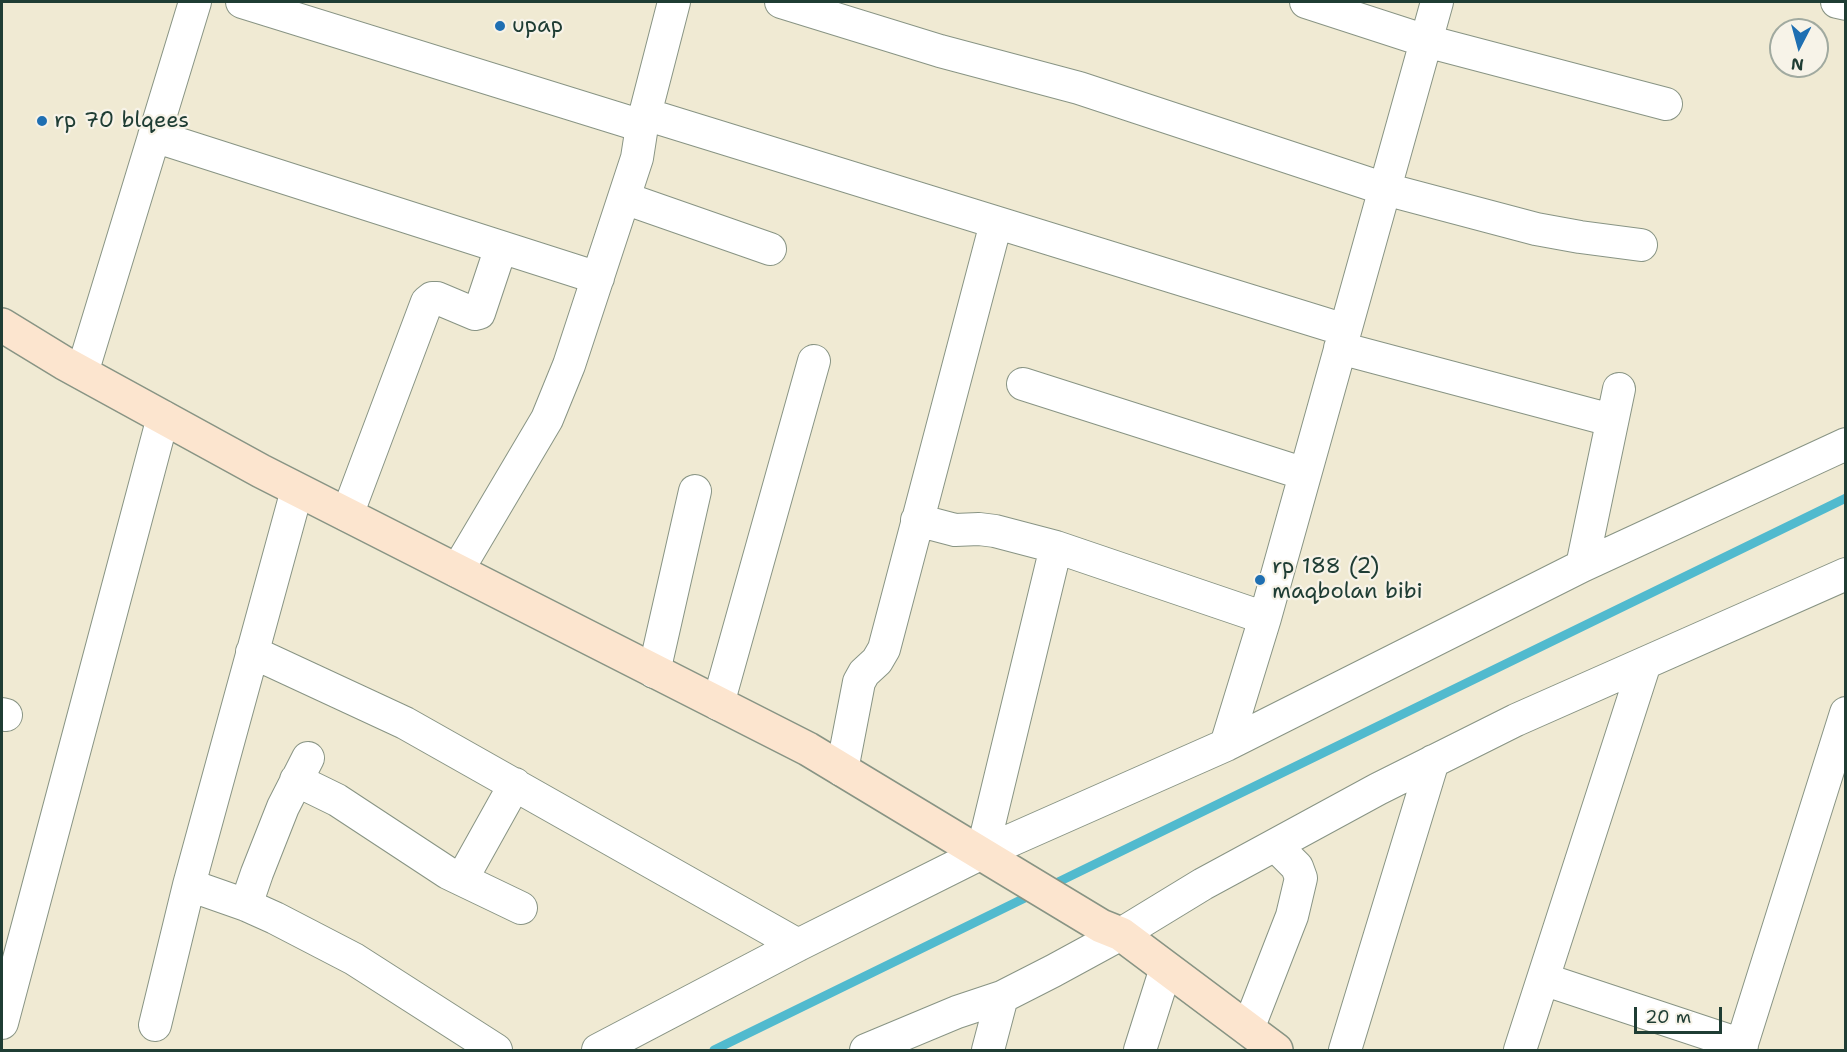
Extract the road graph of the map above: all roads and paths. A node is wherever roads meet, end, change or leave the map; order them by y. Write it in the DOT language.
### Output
graph roads {
  1 [pos="195,2"];
  2 [pos="242,2"];
  3 [pos="674,2"];
  4 [pos="782,2"];
  5 [pos="1306,2"];
  6 [pos="1437,2"];
  7 [pos="1836,2"];
  8 [pos="1845,4"];
  9 [pos="1426,41"];
  10 [pos="1666,104"];
  11 [pos="644,120"];
  12 [pos="154,136"];
  13 [pos="1385,189"];
  14 [pos="624,198"];
  15 [pos="996,223"];
  16 [pos="1641,245"];
  17 [pos="501,247"];
  18 [pos="770,249"];
  19 [pos="598,278"];
  20 [pos="2,325"];
  21 [pos="1342,339"];
  22 [pos="814,360"];
  23 [pos="82,373"];
  24 [pos="1023,384"];
  25 [pos="1619,389"];
  26 [pos="163,417"];
  27 [pos="1611,420"];
  28 [pos="1845,444"];
  29 [pos="1305,474"];
  30 [pos="297,490"];
  31 [pos="695,491"];
  32 [pos="347,515"];
  33 [pos="918,520"];
  34 [pos="1056,547"];
  35 [pos="1582,566"];
  36 [pos="457,571"];
  37 [pos="1845,574"];
  38 [pos="1265,618"];
  39 [pos="252,652"];
  40 [pos="1645,663"];
  41 [pos="654,672"];
  42 [pos="718,704"];
  43 [pos="1845,714"];
  44 [pos="1226,745"];
  45 [pos="1433,761"];
  46 [pos="842,770"];
  47 [pos="515,784"];
  48 [pos="1275,845"];
  49 [pos="982,853"];
  50 [pos="462,879"];
  51 [pos="189,885"];
  52 [pos="246,905"];
  53 [pos="520,908"];
  54 [pos="1111,930"];
  55 [pos="798,945"];
  56 [pos="1166,968"];
  57 [pos="1543,979"];
  58 [pos="1002,996"];
  59 [pos="2,1023"];
  60 [pos="155,1025"];
  61 [pos="1248,1029"];
  62 [pos="1741,1048"];
  63 [pos="496,1050"];
  64 [pos="598,1050"];
  65 [pos="866,1050"];
  66 [pos="988,1050"];
  67 [pos="1140,1050"];
  68 [pos="1276,1050"];
  69 [pos="1345,1050"];
  70 [pos="1520,1050"];
  1 -- 12 [label="street"];
  2 -- 11 [label="street"];
  3 -- 11 [label="street"];
  4 -- 13 [label="street"];
  5 -- 9 [label="street"];
  6 -- 9 [label="street"];
  7 -- 8 [label="street"];
  9 -- 10 [label="street"];
  9 -- 13 [label="street"];
  11 -- 14 [label="street"];
  11 -- 15 [label="street"];
  12 -- 17 [label="street"];
  12 -- 23 [label="street"];
  13 -- 16 [label="street"];
  13 -- 21 [label="street"];
  14 -- 18 [label="street"];
  14 -- 19 [label="street"];
  15 -- 21 [label="street"];
  15 -- 33 [label="street"];
  17 -- 19 [label="street"];
  17 -- 32 [label="street"];
  19 -- 36 [label="street"];
  20 -- 23 [label="street"];
  21 -- 27 [label="street"];
  21 -- 29 [label="street"];
  22 -- 42 [label="street"];
  23 -- 26 [label="street"];
  24 -- 29 [label="street"];
  25 -- 27 [label="street"];
  26 -- 30 [label="street"];
  26 -- 59 [label="street"];
  27 -- 35 [label="street"];
  28 -- 35 [label="street"];
  29 -- 38 [label="street"];
  30 -- 32 [label="street"];
  30 -- 39 [label="street"];
  31 -- 41 [label="street"];
  32 -- 36 [label="street"];
  33 -- 34 [label="street"];
  33 -- 46 [label="street"];
  34 -- 38 [label="street"];
  34 -- 49 [label="street"];
  35 -- 44 [label="street"];
  36 -- 41 [label="street"];
  37 -- 40 [label="street"];
  38 -- 44 [label="street"];
  39 -- 47 [label="street"];
  39 -- 51 [label="street"];
  40 -- 45 [label="street"];
  40 -- 57 [label="street"];
  41 -- 42 [label="street"];
  42 -- 46 [label="street"];
  43 -- 62 [label="street"];
  44 -- 49 [label="street"];
  45 -- 48 [label="street"];
  45 -- 69 [label="street"];
  46 -- 49 [label="street"];
  47 -- 50 [label="street"];
  47 -- 55 [label="street"];
  48 -- 54 [label="street"];
  48 -- 61 [label="street"];
  49 -- 54 [label="street"];
  49 -- 55 [label="street"];
  50 -- 52 [label="street"];
  50 -- 53 [label="street"];
  51 -- 52 [label="street"];
  51 -- 60 [label="street"];
  52 -- 63 [label="street"];
  54 -- 56 [label="street"];
  54 -- 58 [label="street"];
  55 -- 64 [label="street"];
  56 -- 61 [label="street"];
  56 -- 67 [label="street"];
  57 -- 62 [label="street"];
  57 -- 70 [label="street"];
  58 -- 65 [label="street"];
  58 -- 66 [label="street"];
  61 -- 68 [label="street"];
}
